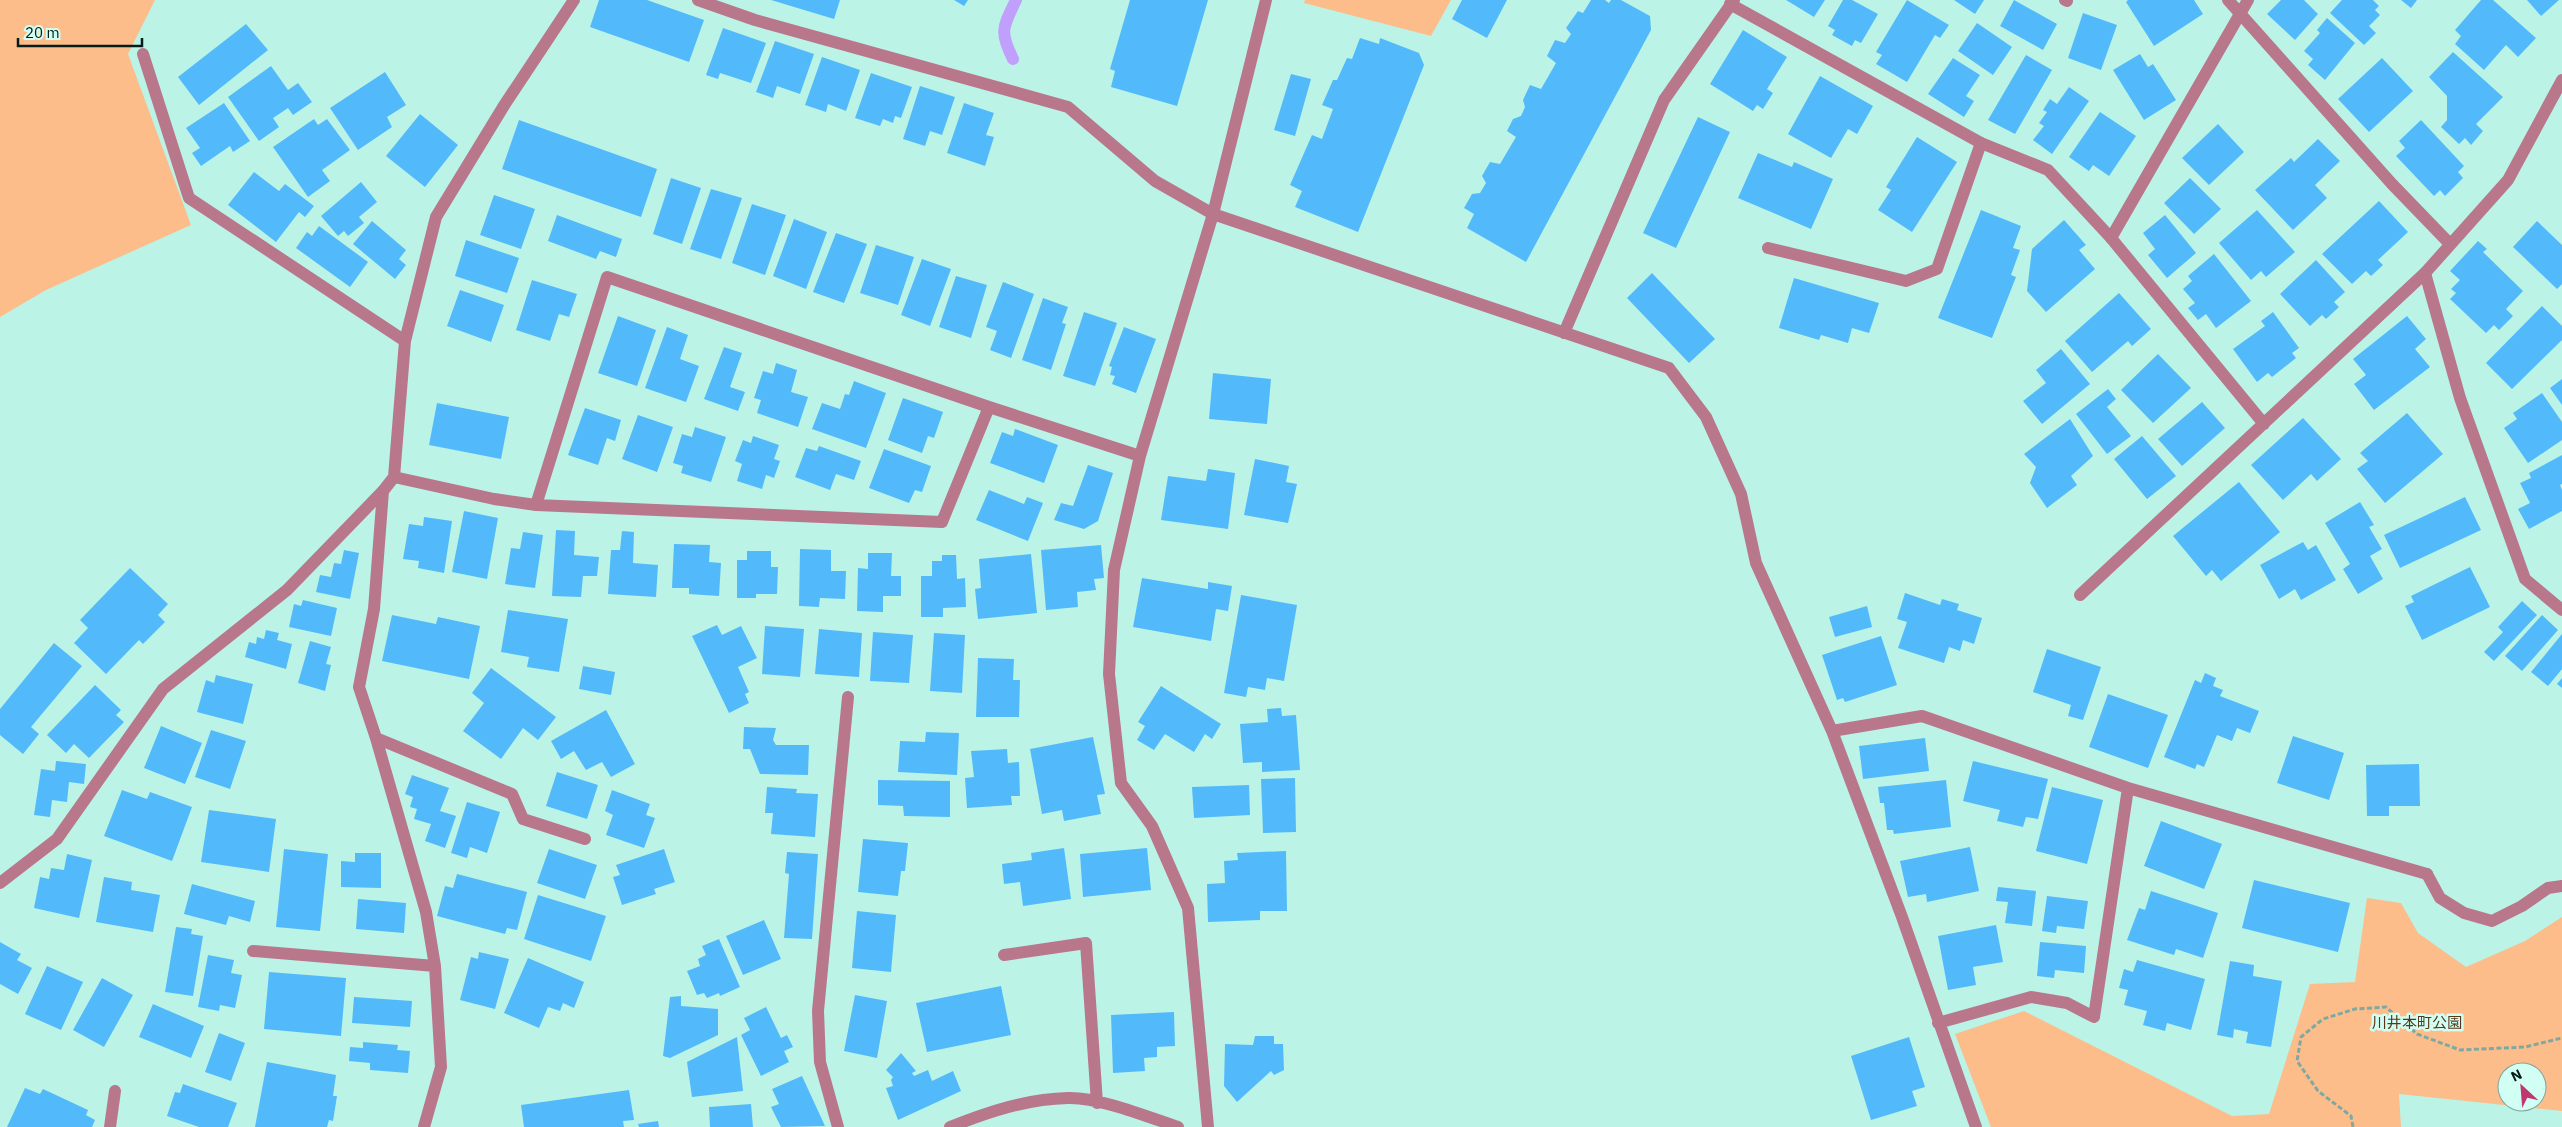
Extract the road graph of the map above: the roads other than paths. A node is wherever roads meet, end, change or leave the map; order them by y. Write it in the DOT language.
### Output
graph roads {
  1 [pos="574,0"];
  2 [pos="698,0"];
  3 [pos="1266,0"];
  4 [pos="2228,0"];
  5 [pos="2248,0"];
  6 [pos="1729,1"];
  7 [pos="2240,14"];
  8 [pos="144,54"];
  9 [pos="2562,80"];
  10 [pos="1981,142"];
  11 [pos="1213,214"];
  12 [pos="2112,238"];
  13 [pos="2450,244"];
  14 [pos="1768,248"];
  15 [pos="2425,273"];
  16 [pos="1564,333"];
  17 [pos="404,340"];
  18 [pos="989,407"];
  19 [pos="2264,424"];
  20 [pos="1140,456"];
  21 [pos="394,477"];
  22 [pos="383,491"];
  23 [pos="536,505"];
  24 [pos="2080,595"];
  25 [pos="2562,610"];
  26 [pos="848,697"];
  27 [pos="1832,731"];
  28 [pos="376,738"];
  29 [pos="2128,788"];
  30 [pos="585,839"];
  31 [pos="0,883"];
  32 [pos="2562,886"];
  33 [pos="253,951"];
  34 [pos="1004,955"];
  35 [pos="435,966"];
  36 [pos="1938,1023"];
  37 [pos="115,1091"];
  38 [pos="1097,1103"];
  39 [pos="110,1127"];
  40 [pos="424,1127"];
  41 [pos="838,1127"];
  42 [pos="950,1127"];
  43 [pos="1178,1127"];
  44 [pos="1208,1127"];
  45 [pos="1976,1127"];
  1 -- 17 [label="street"];
  2 -- 11 [label="street"];
  3 -- 11 [label="street"];
  4 -- 7 [label="street"];
  5 -- 7 [label="street"];
  6 -- 10 [label="street"];
  6 -- 16 [label="street"];
  7 -- 12 [label="street"];
  7 -- 13 [label="street"];
  8 -- 17 [label="street"];
  9 -- 13 [label="street"];
  10 -- 12 [label="street"];
  10 -- 14 [label="street"];
  11 -- 16 [label="street"];
  11 -- 20 [label="street"];
  12 -- 19 [label="street"];
  13 -- 15 [label="street"];
  15 -- 19 [label="street"];
  15 -- 25 [label="street"];
  16 -- 27 [label="street"];
  17 -- 21 [label="street"];
  18 -- 20 [label="street"];
  18 -- 23 [label="street"];
  18 -- 23 [label="street"];
  19 -- 24 [label="street"];
  20 -- 44 [label="street"];
  21 -- 22 [label="street"];
  21 -- 23 [label="street"];
  22 -- 28 [label="street"];
  22 -- 31 [label="street"];
  26 -- 41 [label="street"];
  27 -- 29 [label="street"];
  27 -- 36 [label="street"];
  28 -- 30 [label="street"];
  28 -- 35 [label="street"];
  29 -- 32 [label="street"];
  29 -- 36 [label="street"];
  33 -- 35 [label="street"];
  34 -- 38 [label="street"];
  35 -- 40 [label="street"];
  36 -- 45 [label="street"];
  37 -- 39 [label="street"];
  38 -- 42 [label="street"];
  38 -- 43 [label="street"];
}
